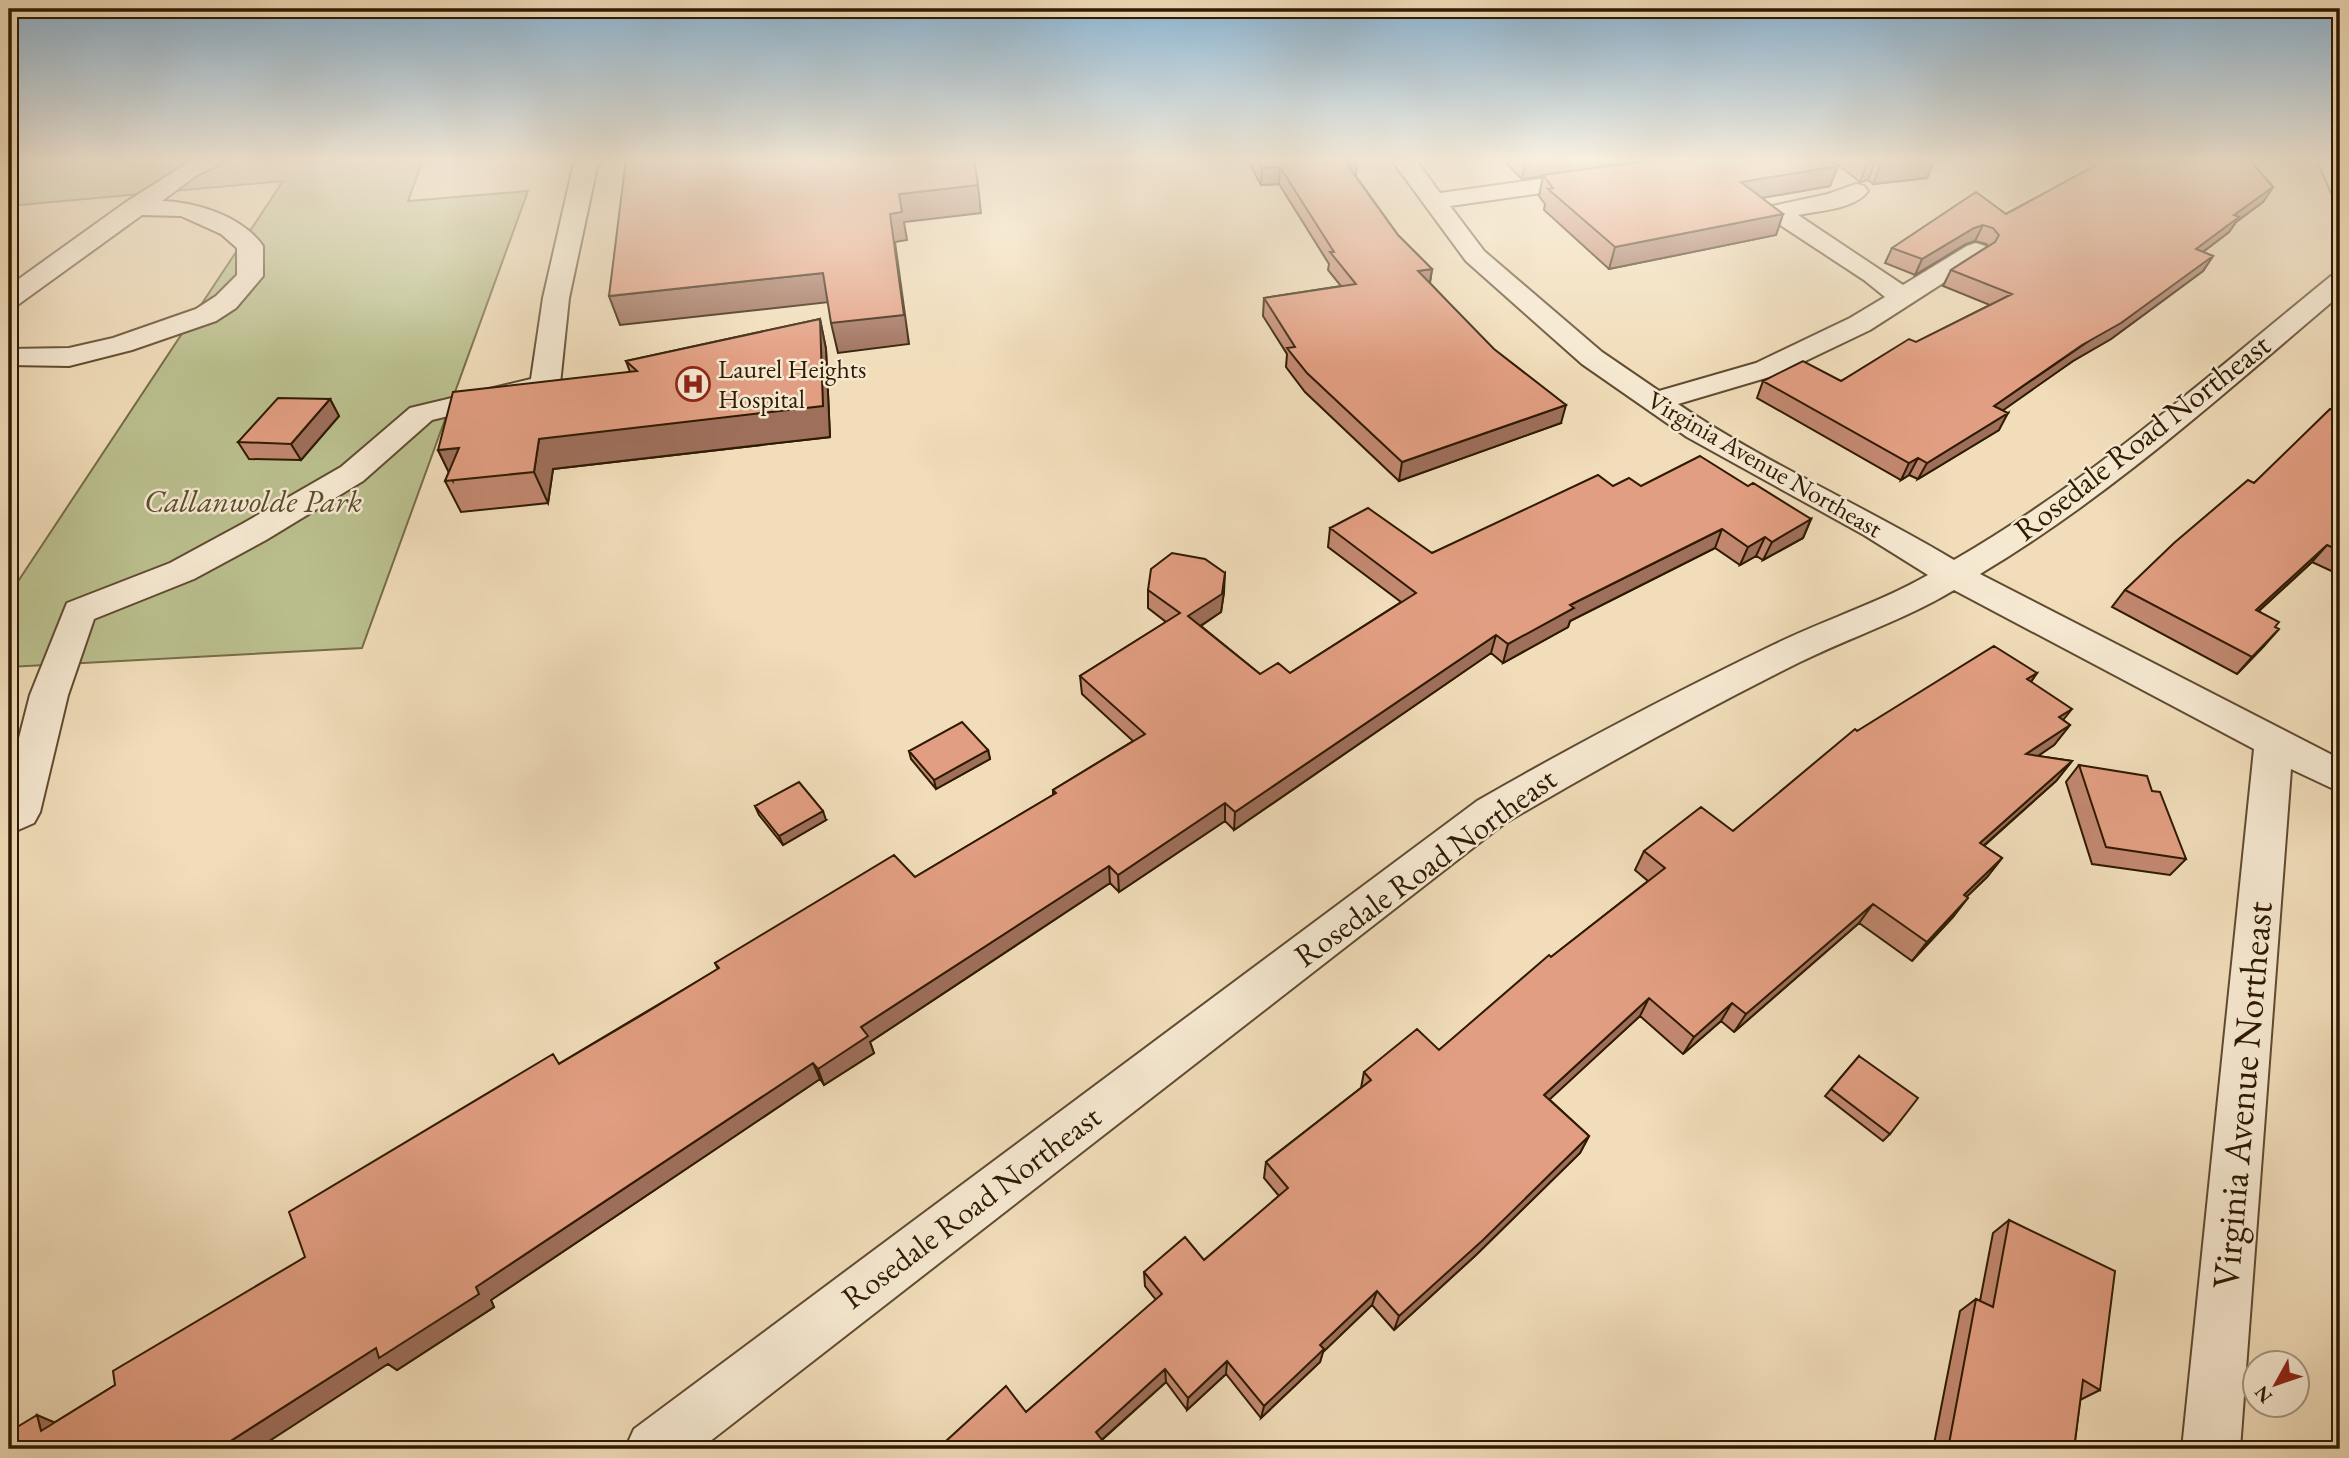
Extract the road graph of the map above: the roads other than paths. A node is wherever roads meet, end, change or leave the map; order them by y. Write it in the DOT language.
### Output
graph roads {
  1 [pos="107,227"];
  2 [pos="226,227"];
  3 [pos="568,227"];
  4 [pos="1453,227"];
  5 [pos="1800,227"];
  6 [pos="1976,251"];
  7 [pos="2340,282"];
  8 [pos="1902,297"];
  9 [pos="9,298"];
  10 [pos="9,357"];
  11 [pos="69,357"];
  12 [pos="9,384"];
  13 [pos="1655,401"];
  14 [pos="1952,574"];
  15 [pos="2274,741"];
  16 [pos="2340,778"];
  17 [pos="9,818"];
  18 [pos="654,1449"];
  19 [pos="2211,1449"];
  1 -- 9 [label="street"];
  2 -- 11 [label="street"];
  3 -- 17 [label="street"];
  4 -- 13 [label="street, Virginia Avenue Northeast"];
  5 -- 8 [label="street"];
  6 -- 8 [label="street"];
  7 -- 14 [label="street, Rosedale Road Northeast"];
  8 -- 13 [label="street"];
  10 -- 11 [label="street"];
  11 -- 12 [label="street"];
  13 -- 14 [label="street, Virginia Avenue Northeast"];
  14 -- 15 [label="street, Virginia Avenue Northeast"];
  14 -- 18 [label="street, Rosedale Road Northeast"];
  15 -- 16 [label="street, Virginia Avenue Northeast"];
  15 -- 19 [label="street, Virginia Avenue Northeast"];
}
